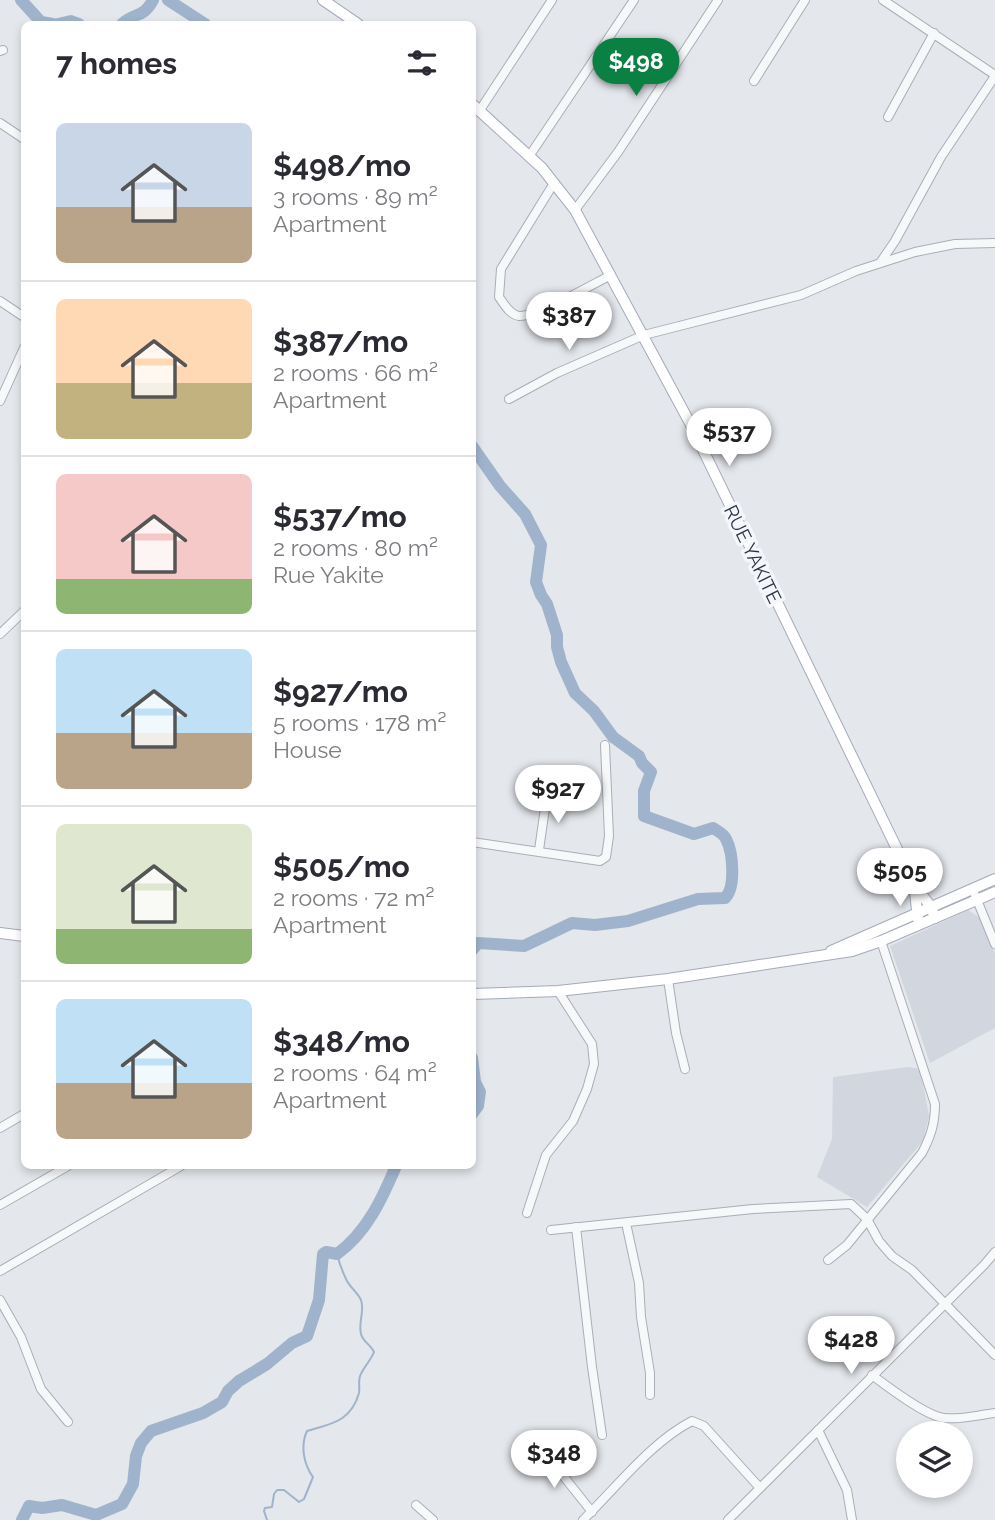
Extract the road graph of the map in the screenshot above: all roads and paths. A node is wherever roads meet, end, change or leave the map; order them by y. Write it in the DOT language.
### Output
graph roads {
  1 [pos="552,0"];
  2 [pos="634,0"];
  3 [pos="719,0"];
  4 [pos="805,0"];
  5 [pos="883,0"];
  6 [pos="326,1"];
  7 [pos="354,21"];
  8 [pos="934,33"];
  9 [pos="995,76"];
  10 [pos="754,81"];
  11 [pos="476,107"];
  12 [pos="888,117"];
  13 [pos="0,123"];
  14 [pos="21,137"];
  15 [pos="530,155"];
  16 [pos="554,183"];
  17 [pos="575,210"];
  18 [pos="995,243"];
  19 [pos="880,263"];
  20 [pos="611,275"];
  21 [pos="0,300"];
  22 [pos="21,315"];
  23 [pos="644,335"];
  24 [pos="21,355"];
  25 [pos="509,399"];
  26 [pos="0,402"];
  27 [pos="21,614"];
  28 [pos="0,634"];
  29 [pos="605,745"];
  30 [pos="547,794"];
  31 [pos="476,842"];
  32 [pos="538,850"];
  33 [pos="995,879"];
  34 [pos="914,884"];
  35 [pos="995,892"];
  36 [pos="975,894"];
  37 [pos="933,913"];
  38 [pos="918,919"];
  39 [pos="0,933"];
  40 [pos="21,936"];
  41 [pos="881,941"];
  42 [pos="995,944"];
  43 [pos="826,954"];
  44 [pos="668,979"];
  45 [pos="558,992"];
  46 [pos="476,994"];
  47 [pos="685,1069"];
  48 [pos="21,1116"];
  49 [pos="0,1128"];
  50 [pos="63,1169"];
  51 [pos="176,1169"];
  52 [pos="0,1205"];
  53 [pos="527,1213"];
  54 [pos="867,1219"];
  55 [pos="626,1223"];
  56 [pos="576,1227"];
  57 [pos="551,1230"];
  58 [pos="995,1252"];
  59 [pos="828,1261"];
  60 [pos="0,1271"];
  61 [pos="0,1300"];
  62 [pos="944,1303"];
  63 [pos="995,1355"];
  64 [pos="872,1375"];
  65 [pos="650,1395"];
  66 [pos="995,1413"];
  67 [pos="68,1422"];
  68 [pos="818,1430"];
  69 [pos="602,1435"];
  70 [pos="548,1450"];
  71 [pos="760,1488"];
  72 [pos="416,1505"];
  73 [pos="592,1512"];
  74 [pos="433,1520"];
  75 [pos="583,1520"];
  76 [pos="728,1520"];
  77 [pos="852,1520"];
  1 -- 11 [label="street"];
  2 -- 15 [label="street"];
  3 -- 17 [label="street"];
  4 -- 10 [label="street"];
  5 -- 8 [label="street"];
  6 -- 7 [label="main road"];
  8 -- 9 [label="street"];
  8 -- 12 [label="street"];
  9 -- 19 [label="street"];
  11 -- 15 [label="main road, RUE YAKITE"];
  13 -- 14 [label="street"];
  15 -- 16 [label="main road, RUE YAKITE"];
  16 -- 17 [label="main road, RUE YAKITE"];
  16 -- 20 [label="street"];
  17 -- 20 [label="main road, RUE YAKITE"];
  18 -- 19 [label="street"];
  19 -- 23 [label="street"];
  20 -- 23 [label="main road, RUE YAKITE"];
  21 -- 22 [label="street"];
  23 -- 25 [label="street"];
  23 -- 34 [label="main road, RUE YAKITE"];
  24 -- 26 [label="street"];
  27 -- 28 [label="street"];
  29 -- 32 [label="street"];
  30 -- 32 [label="street"];
  31 -- 32 [label="street"];
  33 -- 36 [label="main road"];
  34 -- 37 [label="main road, RUE YAKITE"];
  34 -- 38 [label="main road, RUE YAKITE"];
  35 -- 36 [label="main road"];
  36 -- 37 [label="main road"];
  36 -- 42 [label="street"];
  37 -- 38 [label="main road"];
  38 -- 41 [label="main road"];
  38 -- 43 [label="main road"];
  39 -- 40 [label="main road"];
  41 -- 43 [label="main road"];
  41 -- 54 [label="street"];
  43 -- 44 [label="main road"];
  44 -- 45 [label="main road"];
  44 -- 47 [label="street"];
  45 -- 46 [label="main road"];
  45 -- 53 [label="street"];
  48 -- 49 [label="street"];
  50 -- 52 [label="street"];
  51 -- 60 [label="street"];
  54 -- 55 [label="street"];
  54 -- 59 [label="street"];
  54 -- 62 [label="street"];
  55 -- 56 [label="street"];
  55 -- 65 [label="street"];
  56 -- 57 [label="street"];
  56 -- 69 [label="street"];
  58 -- 62 [label="street"];
  61 -- 67 [label="street"];
  62 -- 63 [label="street"];
  62 -- 64 [label="street"];
  64 -- 66 [label="street"];
  64 -- 68 [label="street"];
  68 -- 71 [label="street"];
  68 -- 77 [label="street"];
  70 -- 73 [label="street"];
  71 -- 73 [label="street"];
  71 -- 76 [label="street"];
  72 -- 74 [label="street"];
  73 -- 75 [label="street"];
}
